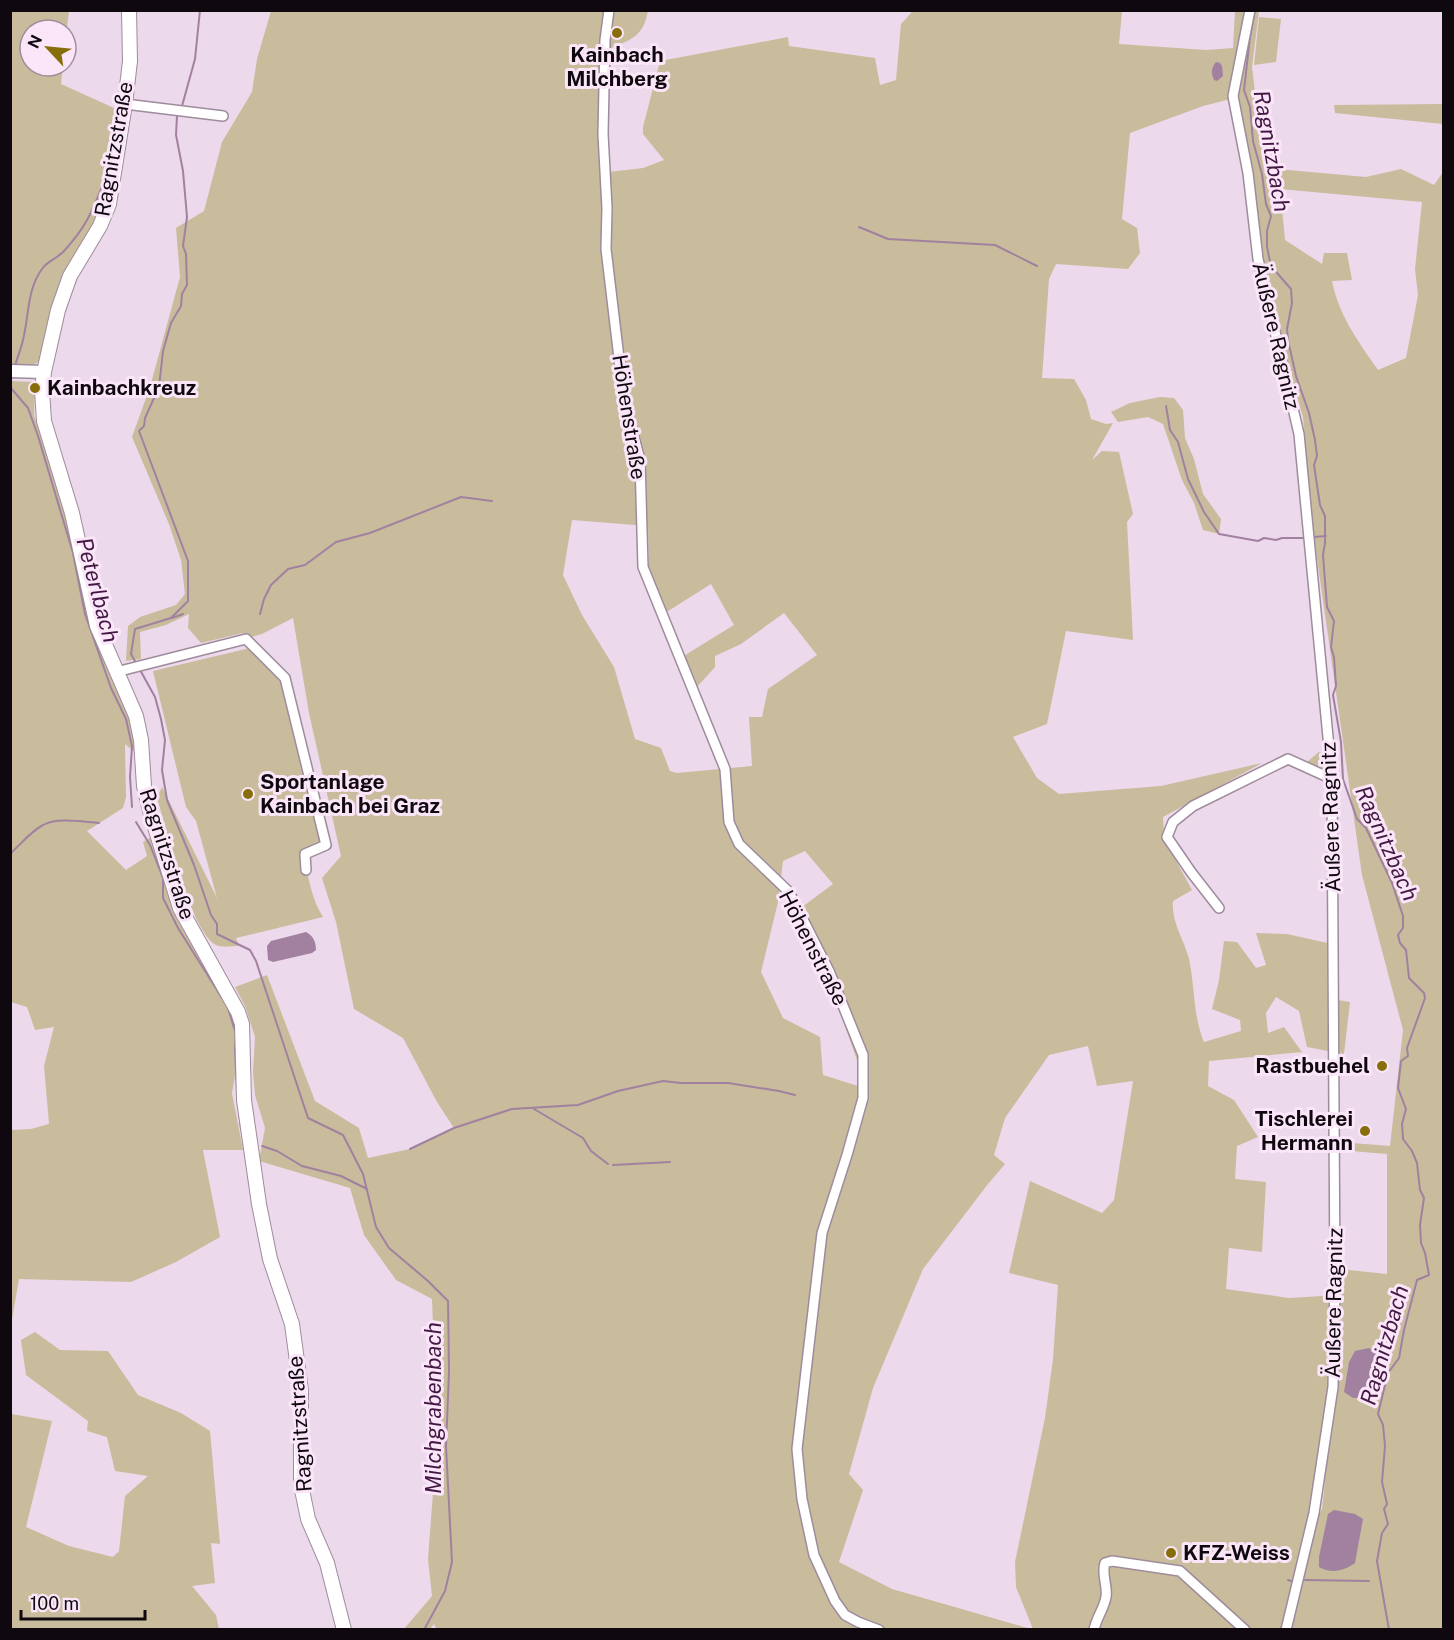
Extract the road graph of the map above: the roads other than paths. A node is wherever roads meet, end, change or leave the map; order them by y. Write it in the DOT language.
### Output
graph roads {
  1 [pos="129,10"];
  2 [pos="609,10"];
  3 [pos="1250,10"];
  4 [pos="125,104"];
  5 [pos="223,116"];
  6 [pos="10,371"];
  7 [pos="44,372"];
  8 [pos="116,672"];
  9 [pos="1332,779"];
  10 [pos="306,870"];
  11 [pos="1219,908"];
  12 [pos="344,1629"];
  13 [pos="879,1629"];
  14 [pos="1094,1629"];
  15 [pos="1245,1629"];
  16 [pos="1286,1629"];
  1 -- 4 [label="main road, Ragnitzstraße"];
  2 -- 13 [label="street, Höhenstraße"];
  3 -- 9 [label="street, Äußere Ragnitz"];
  4 -- 5 [label="street"];
  4 -- 7 [label="main road, Ragnitzstraße"];
  6 -- 7 [label="street"];
  7 -- 8 [label="main road, Ragnitzstraße"];
  8 -- 10 [label="street"];
  8 -- 12 [label="main road, Ragnitzstraße"];
  9 -- 11 [label="street"];
  9 -- 16 [label="street, Äußere Ragnitz"];
  14 -- 15 [label="street"];
}
